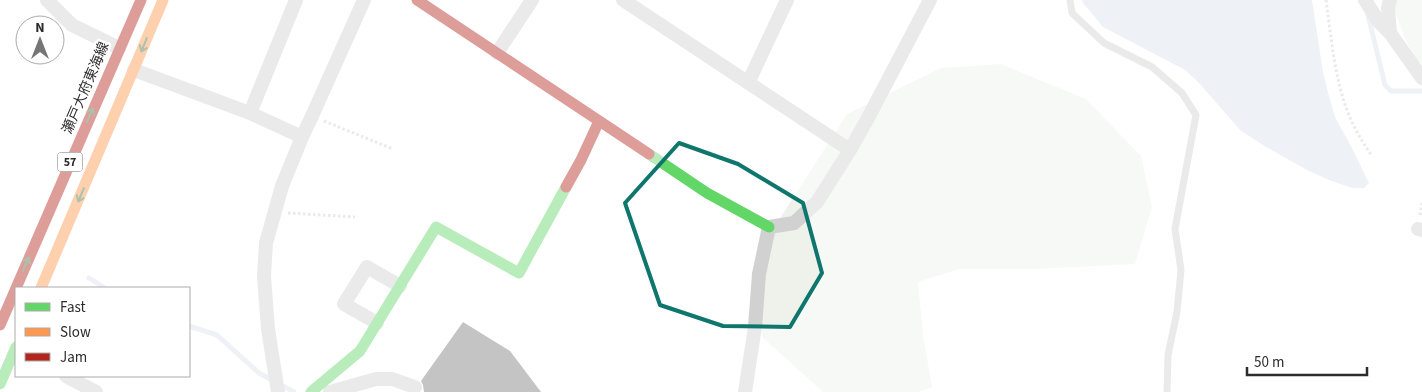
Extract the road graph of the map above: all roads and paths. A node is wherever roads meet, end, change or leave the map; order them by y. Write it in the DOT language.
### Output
graph roads {
  1 [pos="47,0"];
  2 [pos="140,0"];
  3 [pos="163,0"];
  4 [pos="296,0"];
  5 [pos="364,0"];
  6 [pos="417,0"];
  7 [pos="532,0"];
  8 [pos="624,0"];
  9 [pos="788,0"];
  10 [pos="930,0"];
  11 [pos="1070,0"];
  12 [pos="1326,0"];
  13 [pos="1365,0"];
  14 [pos="1388,3"];
  15 [pos="1390,33"];
  16 [pos="119,48"];
  17 [pos="497,54"];
  18 [pos="134,70"];
  19 [pos="1422,78"];
  20 [pos="748,83"];
  21 [pos="250,113"];
  22 [pos="312,116"];
  23 [pos="599,121"];
  24 [pos="302,137"];
  25 [pos="393,149"];
  26 [pos="850,150"];
  27 [pos="1372,156"];
  28 [pos="274,212"];
  29 [pos="355,217"];
  30 [pos="769,227"];
  31 [pos="400,286"];
  32 [pos="16,287"];
  33 [pos="42,287"];
  34 [pos="15,290"];
  35 [pos="377,324"];
  36 [pos="0,325"];
  37 [pos="15,350"];
  38 [pos="68,377"];
  39 [pos="0,384"];
  40 [pos="415,387"];
  41 [pos="317,391"];
  42 [pos="96,392"];
  43 [pos="278,392"];
  44 [pos="330,392"];
  45 [pos="745,392"];
  46 [pos="1167,392"];
  1 -- 16 [label="street"];
  2 -- 16 [label="street, 瀬戸大府東海線 / 57"];
  3 -- 18 [label="street, 57, one-way"];
  4 -- 21 [label="street"];
  5 -- 22 [label="street"];
  6 -- 17 [label="street"];
  7 -- 17 [label="street"];
  8 -- 20 [label="street"];
  9 -- 20 [label="street"];
  10 -- 26 [label="street"];
  11 -- 46 [label="lane"];
  12 -- 27 [label="path"];
  13 -- 15 [label="street"];
  14 -- 15 [label="street"];
  15 -- 19 [label="street"];
  32 -- 16 [label="street, 瀬戸大府東海線 / 57, one-way"];
  17 -- 23 [label="street"];
  18 -- 21 [label="street"];
  18 -- 33 [label="street, 57, one-way"];
  20 -- 26 [label="street"];
  21 -- 24 [label="street"];
  22 -- 24 [label="street"];
  22 -- 25 [label="path"];
  23 -- 30 [label="street"];
  23 -- 31 [label="street"];
  24 -- 28 [label="street"];
  26 -- 30 [label="street"];
  28 -- 29 [label="path"];
  28 -- 43 [label="street"];
  30 -- 45 [label="street"];
  31 -- 35 [label="street"];
  31 -- 35 [label="street"];
  36 -- 34 [label="street, 瀬戸大府東海線 / 57, one-way"];
  35 -- 41 [label="street"];
  37 -- 39 [label="street"];
  38 -- 42 [label="street"];
  40 -- 44 [label="street"];
}
